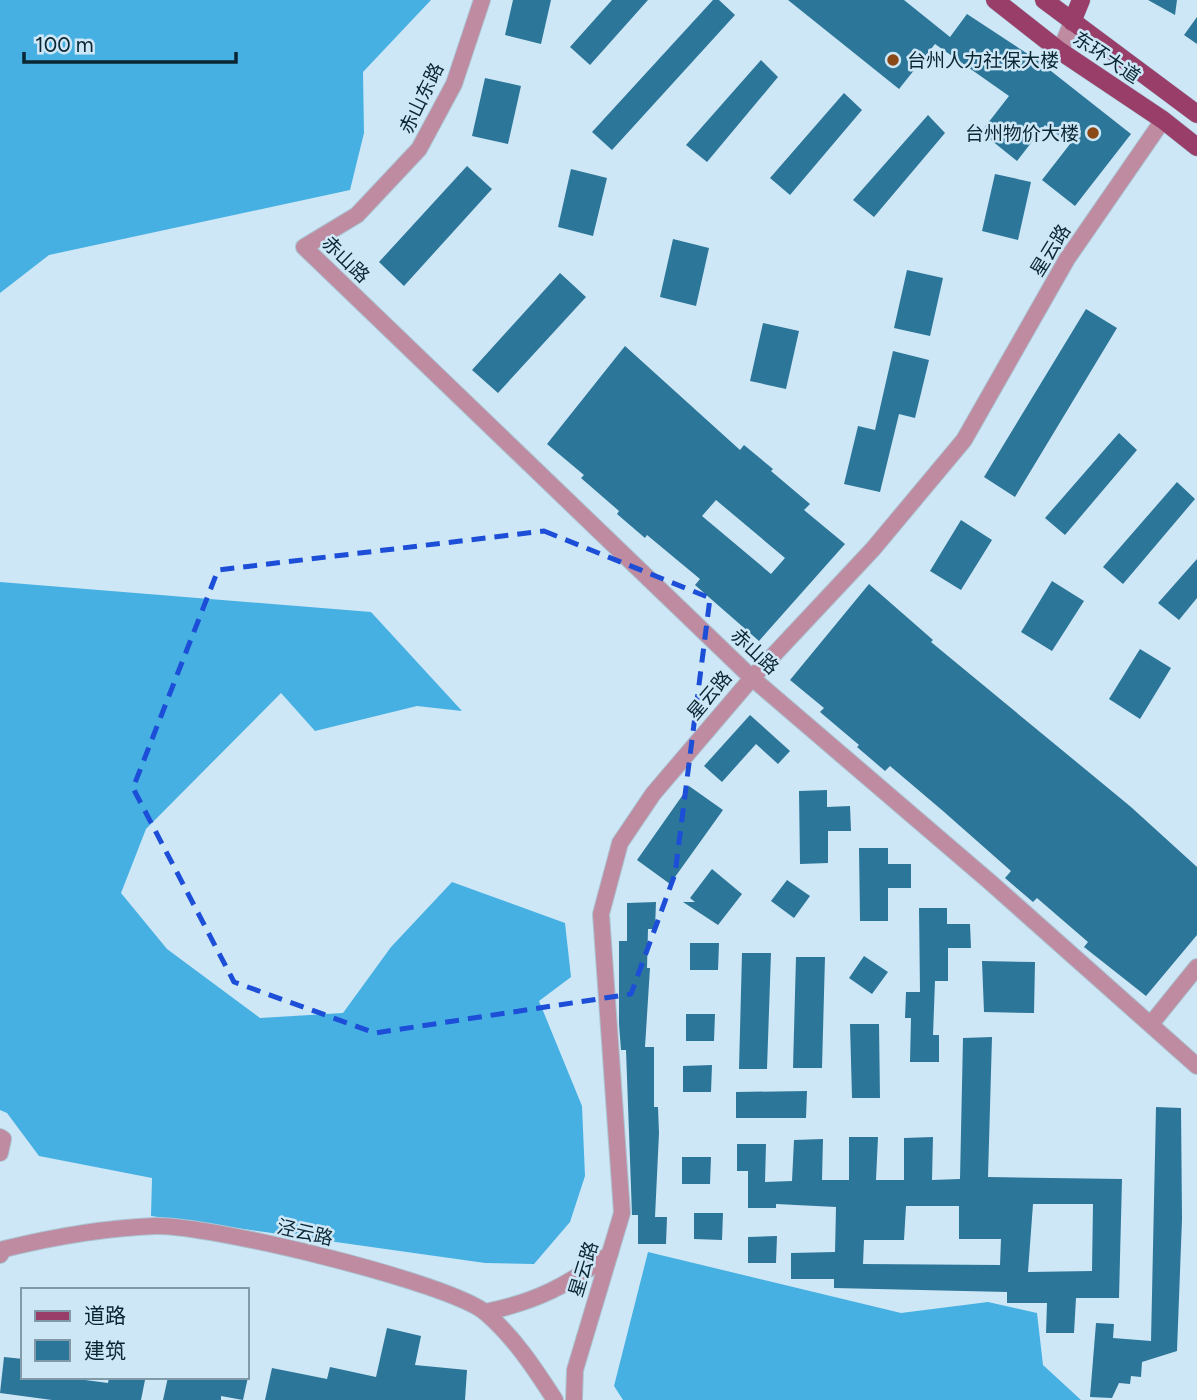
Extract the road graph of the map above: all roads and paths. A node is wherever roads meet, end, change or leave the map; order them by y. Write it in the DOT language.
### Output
graph roads {
  1 [pos="482,0"];
  2 [pos="995,0"];
  3 [pos="1044,0"];
  4 [pos="1081,0"];
  5 [pos="1072,22"];
  6 [pos="1060,51"];
  7 [pos="1197,114"];
  8 [pos="1163,120"];
  9 [pos="1197,147"];
  10 [pos="303,247"];
  11 [pos="752,678"];
  12 [pos="1197,967"];
  13 [pos="1151,1024"];
  14 [pos="1197,1066"];
  15 [pos="0,1137"];
  16 [pos="0,1153"];
  17 [pos="610,1254"];
  18 [pos="0,1255"];
  19 [pos="485,1312"];
  20 [pos="555,1400"];
  21 [pos="574,1400"];
  1 -- 10 [label="street, 赤山东路"];
  2 -- 6 [label="main road, 东环大道"];
  3 -- 5 [label="main road, 东环大道"];
  4 -- 5 [label="main road"];
  5 -- 6 [label="street"];
  5 -- 7 [label="main road, 东环大道"];
  6 -- 8 [label="main road, 东环大道"];
  8 -- 9 [label="main road, 东环大道"];
  8 -- 11 [label="street, 星云路"];
  10 -- 11 [label="street, 赤山路"];
  11 -- 13 [label="street, 赤山路"];
  11 -- 17 [label="street, 星云路"];
  12 -- 13 [label="street"];
  13 -- 14 [label="street, 赤山路"];
  15 -- 16 [label="street"];
  17 -- 19 [label="street"];
  17 -- 21 [label="street, 星云路"];
  18 -- 19 [label="street, 泾云路"];
  19 -- 20 [label="street, 泾云路"];
}
